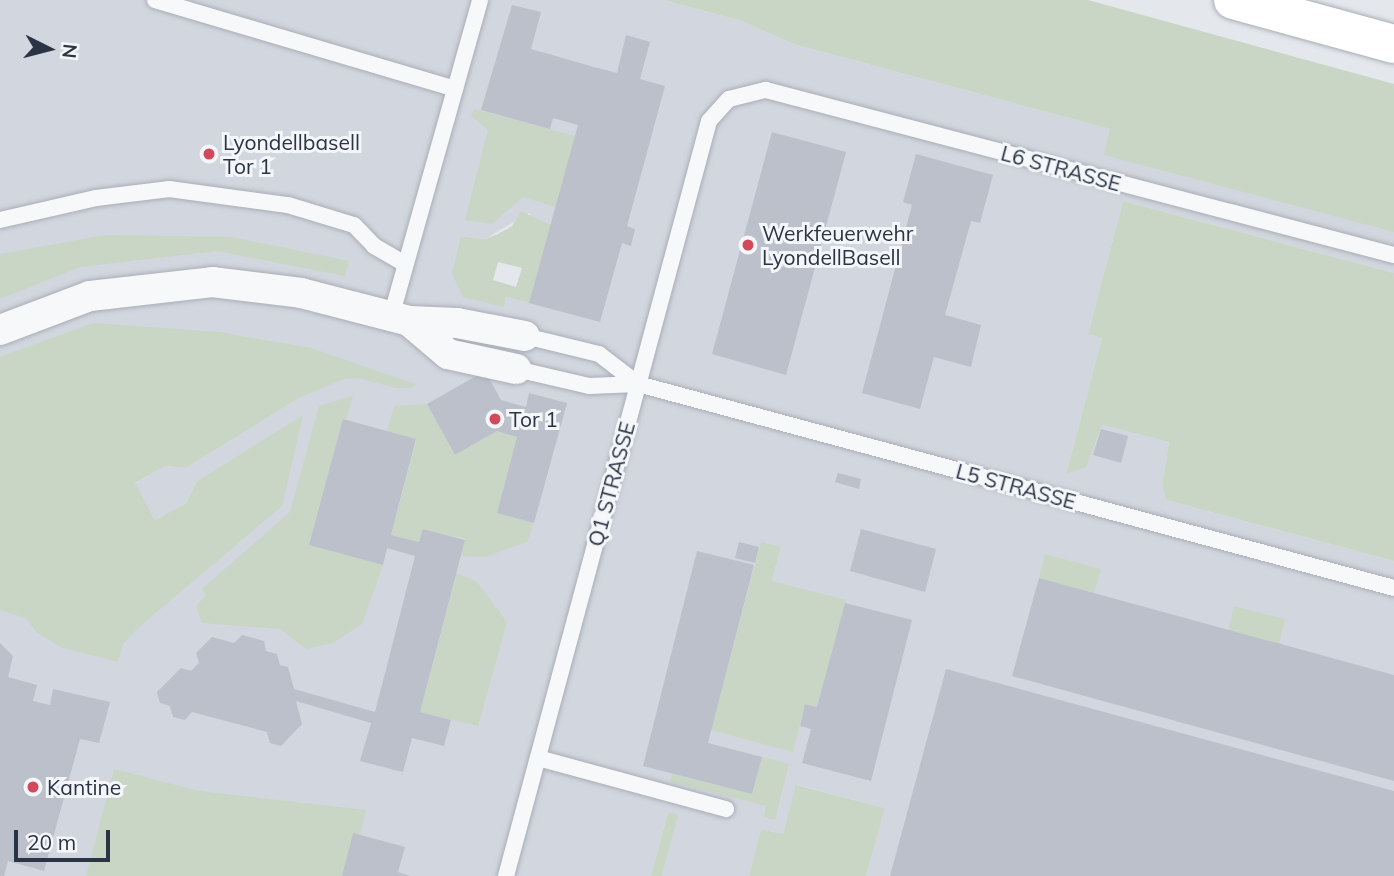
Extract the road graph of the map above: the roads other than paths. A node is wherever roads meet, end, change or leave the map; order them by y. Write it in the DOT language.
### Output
graph roads {
  1 [pos="155,0"];
  2 [pos="480,0"];
  3 [pos="1233,0"];
  4 [pos="1394,44"];
  5 [pos="455,89"];
  6 [pos="729,99"];
  7 [pos="0,220"];
  8 [pos="1394,255"];
  9 [pos="405,264"];
  10 [pos="400,319"];
  11 [pos="0,330"];
  12 [pos="525,336"];
  13 [pos="516,369"];
  14 [pos="638,384"];
  15 [pos="1394,588"];
  16 [pos="538,758"];
  17 [pos="726,808"];
  18 [pos="506,876"];
  1 -- 5 [label="lane"];
  2 -- 5 [label="lane"];
  3 -- 4 [label="highway"];
  5 -- 9 [label="lane"];
  6 -- 8 [label="lane, L6 STRASSE"];
  6 -- 14 [label="lane, Q1 STRASSE"];
  7 -- 9 [label="lane"];
  9 -- 10 [label="lane"];
  10 -- 11 [label="street"];
  10 -- 12 [label="street"];
  10 -- 13 [label="street"];
  12 -- 14 [label="lane"];
  13 -- 14 [label="lane"];
  14 -- 15 [label="lane, L5 STRASSE"];
  14 -- 16 [label="lane, Q1 STRASSE"];
  16 -- 17 [label="lane"];
  16 -- 18 [label="lane, Q1 STRASSE"];
}
